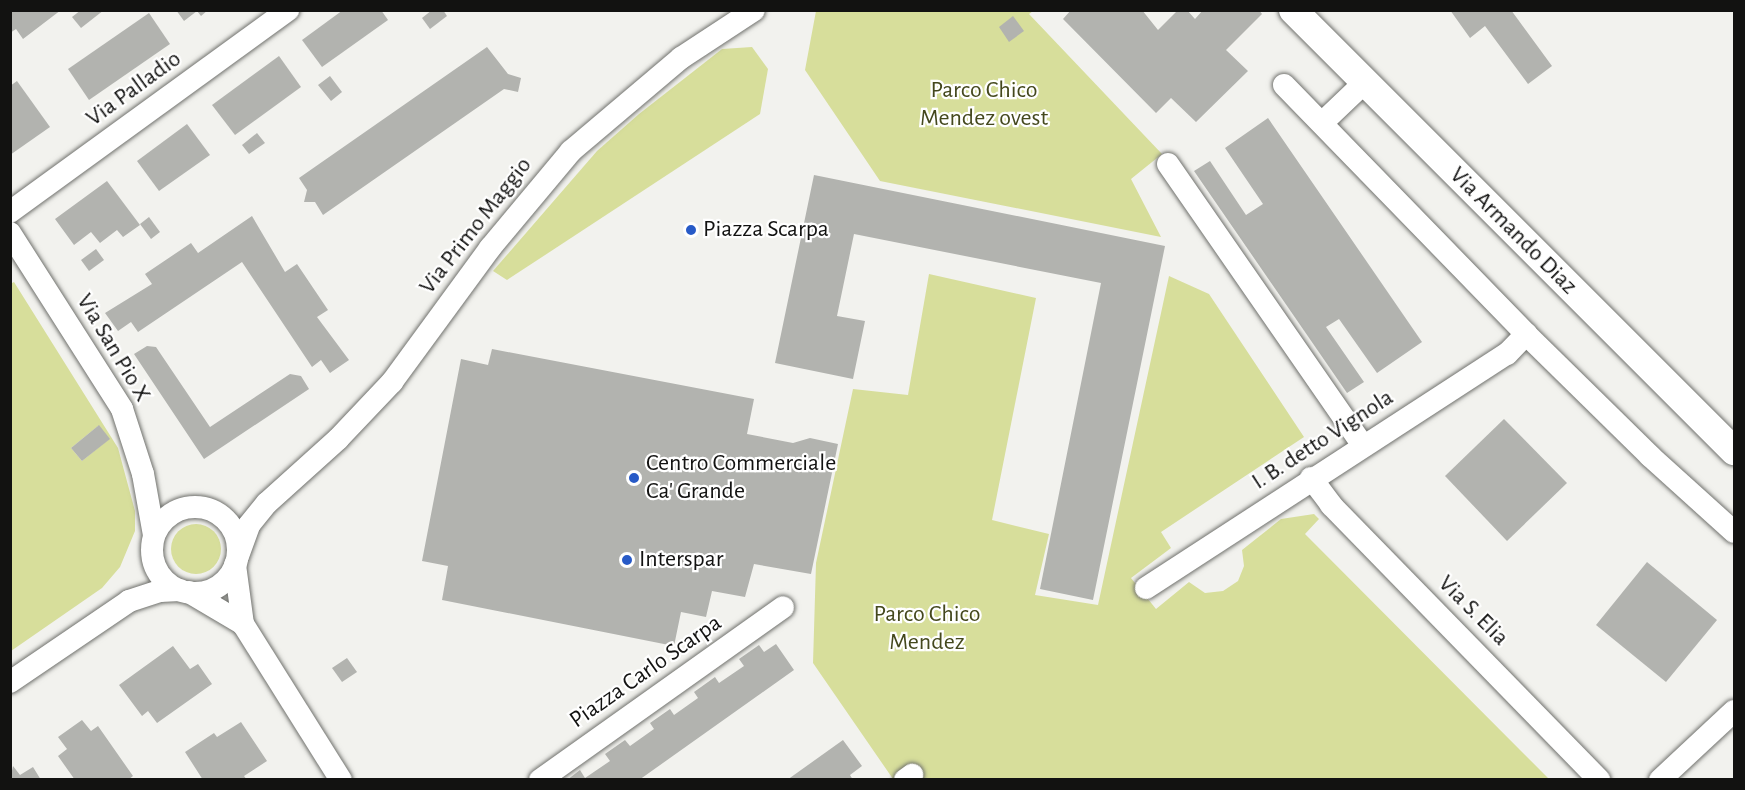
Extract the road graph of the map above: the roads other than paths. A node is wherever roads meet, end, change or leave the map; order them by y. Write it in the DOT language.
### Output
graph roads {
  1 [pos="288,10"];
  2 [pos="754,10"];
  3 [pos="1293,10"];
  4 [pos="1364,83"];
  5 [pos="1284,85"];
  6 [pos="1322,123"];
  7 [pos="1168,164"];
  8 [pos="10,212"];
  9 [pos="10,233"];
  10 [pos="1526,334"];
  11 [pos="1363,446"];
  12 [pos="1734,451"];
  13 [pos="1311,478"];
  14 [pos="267,503"];
  15 [pos="213,510"];
  16 [pos="1734,532"];
  17 [pos="153,544"];
  18 [pos="236,561"];
  19 [pos="1146,588"];
  20 [pos="185,591"];
  21 [pos="129,601"];
  22 [pos="783,608"];
  23 [pos="243,624"];
  24 [pos="10,682"];
  25 [pos="1734,711"];
  26 [pos="341,780"];
  27 [pos="540,780"];
  28 [pos="1599,780"];
  29 [pos="1660,780"];
  1 -- 8 [label="street, Via Palladio"];
  2 -- 14 [label="street, Via Primo Maggio"];
  3 -- 4 [label="street, Via Armando Diaz"];
  4 -- 6 [label="street"];
  4 -- 12 [label="street, Via Armando Diaz"];
  5 -- 6 [label="street"];
  6 -- 10 [label="street"];
  7 -- 11 [label="street"];
  9 -- 17 [label="street, Via San Pio X"];
  10 -- 11 [label="street, I. B. detto Vignola"];
  10 -- 16 [label="street"];
  11 -- 13 [label="street, I. B. detto Vignola"];
  13 -- 19 [label="street, I. B. detto Vignola"];
  13 -- 28 [label="street, Via S. Elia"];
  14 -- 15 [label="street"];
  14 -- 18 [label="street, Via Primo Maggio"];
  15 -- 17 [label="street"];
  15 -- 18 [label="street"];
  17 -- 20 [label="street"];
  17 -- 21 [label="street"];
  18 -- 20 [label="street, Via Primo Maggio"];
  18 -- 23 [label="street"];
  20 -- 21 [label="street, Via Primo Maggio"];
  20 -- 23 [label="street"];
  21 -- 24 [label="street, Via Primo Maggio"];
  22 -- 27 [label="street, Piazza Carlo Scarpa"];
  23 -- 26 [label="street"];
  25 -- 29 [label="street"];
}
